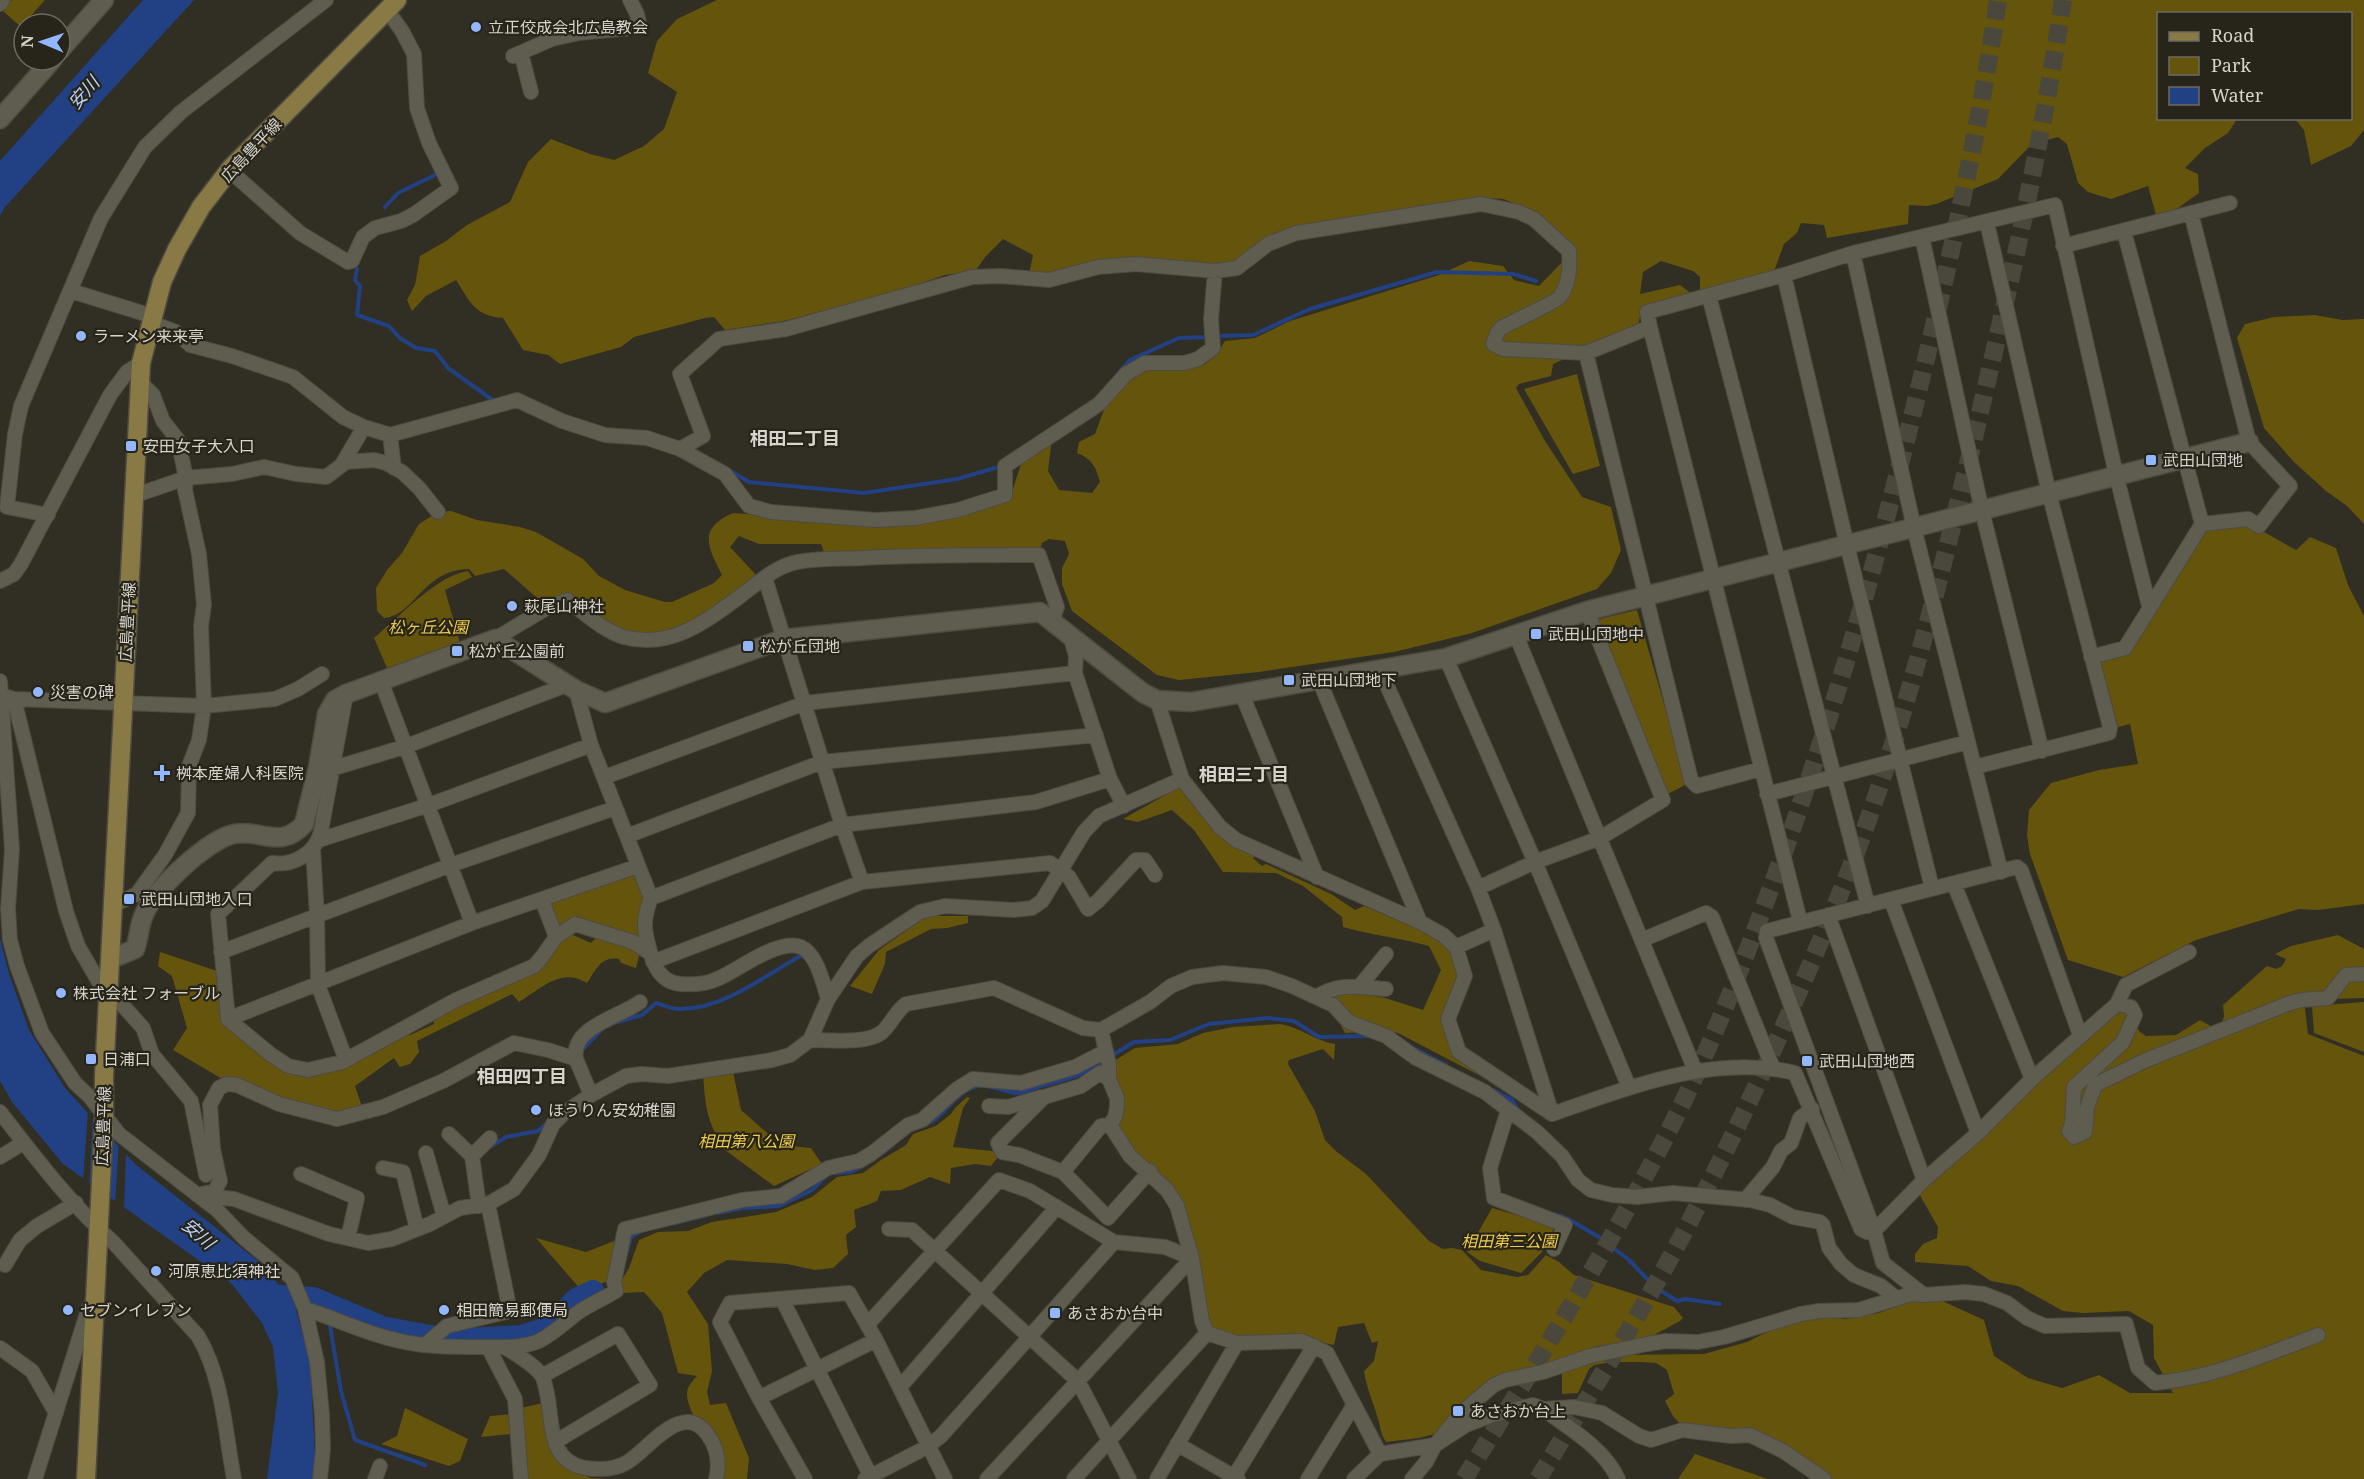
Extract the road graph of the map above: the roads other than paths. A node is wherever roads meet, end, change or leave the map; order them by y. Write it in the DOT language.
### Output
graph roads {
  1 [pos="3,0"];
  2 [pos="327,0"];
  3 [pos="630,0"];
  4 [pos="102,1"];
  5 [pos="0,3"];
  6 [pos="392,5"];
  7 [pos="72,36"];
  8 [pos="41,72"];
  9 [pos="531,92"];
  10 [pos="0,119"];
  11 [pos="230,171"];
  12 [pos="2230,203"];
  13 [pos="2191,213"];
  14 [pos="1987,223"];
  15 [pos="2124,231"];
  16 [pos="1922,237"];
  17 [pos="2063,246"];
  18 [pos="1853,253"];
  19 [pos="1215,271"];
  20 [pos="1784,275"];
  21 [pos="71,291"];
  22 [pos="1709,296"];
  23 [pos="151,319"];
  24 [pos="1650,327"];
  25 [pos="1586,353"];
  26 [pos="141,363"];
  27 [pos="140,382"];
  28 [pos="364,427"];
  29 [pos="390,435"];
  30 [pos="2249,442"];
  31 [pos="680,449"];
  32 [pos="2182,457"];
  33 [pos="341,466"];
  34 [pos="394,468"];
  35 [pos="2116,474"];
  36 [pos="186,478"];
  37 [pos="2049,493"];
  38 [pos="133,496"];
  39 [pos="1982,511"];
  40 [pos="438,512"];
  41 [pos="48,515"];
  42 [pos="2202,525"];
  43 [pos="1914,528"];
  44 [pos="1847,545"];
  45 [pos="1779,563"];
  46 [pos="765,578"];
  47 [pos="1715,579"];
  48 [pos="0,581"];
  49 [pos="1646,597"];
  50 [pos="2150,606"];
  51 [pos="1587,611"];
  52 [pos="1052,622"];
  53 [pos="1516,635"];
  54 [pos="1071,638"];
  55 [pos="495,639"];
  56 [pos="783,639"];
  57 [pos="2091,657"];
  58 [pos="1446,658"];
  59 [pos="1380,670"];
  60 [pos="1076,673"];
  61 [pos="322,674"];
  62 [pos="1319,680"];
  63 [pos="0,681"];
  64 [pos="381,681"];
  65 [pos="572,687"];
  66 [pos="1240,692"];
  67 [pos="346,694"];
  68 [pos="8,697"];
  69 [pos="1157,700"];
  70 [pos="605,703"];
  71 [pos="805,703"];
  72 [pos="123,704"];
  73 [pos="204,706"];
  74 [pos="582,717"];
  75 [pos="1096,735"];
  76 [pos="1968,742"];
  77 [pos="591,745"];
  78 [pos="404,747"];
  79 [pos="2042,751"];
  80 [pos="1902,759"];
  81 [pos="822,762"];
  82 [pos="1975,767"];
  83 [pos="331,769"];
  84 [pos="1761,769"];
  85 [pos="1834,776"];
  86 [pos="605,777"];
  87 [pos="1110,778"];
  88 [pos="1182,779"];
  89 [pos="1767,794"];
  90 [pos="429,805"];
  91 [pos="1124,806"];
  92 [pos="615,807"];
  93 [pos="842,825"];
  94 [pos="627,836"];
  95 [pos="1600,838"];
  96 [pos="316,844"];
  97 [pos="1535,862"];
  98 [pos="451,865"];
  99 [pos="638,866"];
  100 [pos="1060,870"];
  101 [pos="2001,872"];
  102 [pos="1155,875"];
  103 [pos="1317,877"];
  104 [pos="862,882"];
  105 [pos="1954,884"];
  106 [pos="1478,888"];
  107 [pos="1932,888"];
  108 [pos="651,898"];
  109 [pos="542,900"];
  110 [pos="1891,900"];
  111 [pos="113,905"];
  112 [pos="1868,906"];
  113 [pos="1828,915"];
  114 [pos="317,916"];
  115 [pos="1800,921"];
  116 [pos="1420,922"];
  117 [pos="472,923"];
  118 [pos="1494,930"];
  119 [pos="556,937"];
  120 [pos="1642,940"];
  121 [pos="1456,947"];
  122 [pos="221,952"];
  123 [pos="2190,952"];
  124 [pos="1386,954"];
  125 [pos="652,957"];
  126 [pos="111,959"];
  127 [pos="2364,974"];
  128 [pos="318,986"];
  129 [pos="1359,987"];
  130 [pos="1386,989"];
  131 [pos="109,990"];
  132 [pos="1316,997"];
  133 [pos="828,999"];
  134 [pos="640,1002"];
  135 [pos="2117,1004"];
  136 [pos="228,1019"];
  137 [pos="1101,1030"];
  138 [pos="2080,1035"];
  139 [pos="810,1040"];
  140 [pos="1106,1051"];
  141 [pos="576,1059"];
  142 [pos="346,1060"];
  143 [pos="1773,1068"];
  144 [pos="1695,1071"];
  145 [pos="1109,1079"];
  146 [pos="2032,1079"];
  147 [pos="1629,1088"];
  148 [pos="591,1095"];
  149 [pos="1044,1096"];
  150 [pos="989,1106"];
  151 [pos="1812,1109"];
  152 [pos="1508,1110"];
  153 [pos="0,1112"];
  154 [pos="1552,1114"];
  155 [pos="104,1118"];
  156 [pos="1110,1125"];
  157 [pos="1978,1133"];
  158 [pos="449,1134"];
  159 [pos="490,1138"];
  160 [pos="23,1143"];
  161 [pos="426,1153"];
  162 [pos="472,1156"];
  163 [pos="0,1157"];
  164 [pos="383,1168"];
  165 [pos="1063,1172"];
  166 [pos="1150,1172"];
  167 [pos="301,1174"];
  168 [pos="206,1175"];
  169 [pos="1924,1180"];
  170 [pos="197,1196"];
  171 [pos="1744,1200"];
  172 [pos="76,1203"];
  173 [pos="484,1205"];
  174 [pos="1057,1207"];
  175 [pos="444,1216"];
  176 [pos="98,1229"];
  177 [pos="417,1229"];
  178 [pos="889,1230"];
  179 [pos="1874,1231"];
  180 [pos="348,1238"];
  181 [pos="1114,1242"];
  182 [pos="1554,1249"];
  183 [pos="934,1250"];
  184 [pos="1192,1258"];
  185 [pos="4,1265"];
  186 [pos="94,1290"];
  187 [pos="983,1293"];
  188 [pos="1924,1295"];
  189 [pos="782,1299"];
  190 [pos="1898,1299"];
  191 [pos="305,1309"];
  192 [pos="867,1325"];
  193 [pos="1206,1332"];
  194 [pos="1030,1335"];
  195 [pos="2318,1335"];
  196 [pos="430,1340"];
  197 [pos="876,1340"];
  198 [pos="1237,1343"];
  199 [pos="1314,1346"];
  200 [pos="488,1347"];
  201 [pos="506,1348"];
  202 [pos="2,1354"];
  203 [pos="816,1369"];
  204 [pos="542,1376"];
  205 [pos="1078,1381"];
  206 [pos="900,1387"];
  207 [pos="759,1398"];
  208 [pos="1354,1405"];
  209 [pos="1543,1409"];
  210 [pos="56,1413"];
  211 [pos="1109,1439"];
  212 [pos="555,1442"];
  213 [pos="1177,1444"];
  214 [pos="1435,1445"];
  215 [pos="927,1447"];
  216 [pos="1380,1454"];
  217 [pos="714,1477"];
  218 [pos="870,1478"];
  219 [pos="1236,1478"];
  220 [pos="35,1479"];
  221 [pos="86,1479"];
  222 [pos="234,1479"];
  223 [pos="320,1479"];
  224 [pos="520,1479"];
  225 [pos="805,1479"];
  226 [pos="945,1479"];
  227 [pos="987,1479"];
  228 [pos="1074,1479"];
  229 [pos="1129,1479"];
  230 [pos="1157,1479"];
  231 [pos="1308,1479"];
  232 [pos="1354,1479"];
  233 [pos="1412,1479"];
  234 [pos="1618,1479"];
  235 [pos="1824,1479"];
  1 -- 5 [label="street"];
  2 -- 21 [label="street"];
  3 -- 9 [label="street"];
  4 -- 7 [label="street"];
  6 -- 11 [label="main road, 広島豊平線"];
  6 -- 11 [label="street"];
  8 -- 10 [label="street"];
  11 -- 23 [label="main road, 広島豊平線"];
  12 -- 13 [label="street"];
  13 -- 15 [label="street"];
  13 -- 30 [label="street"];
  14 -- 16 [label="street"];
  14 -- 17 [label="street"];
  14 -- 37 [label="street"];
  15 -- 17 [label="street"];
  15 -- 32 [label="street"];
  16 -- 18 [label="street"];
  16 -- 39 [label="street"];
  17 -- 35 [label="street"];
  18 -- 20 [label="street"];
  18 -- 43 [label="street"];
  19 -- 25 [label="street"];
  19 -- 31 [label="street"];
  19 -- 31 [label="street"];
  20 -- 22 [label="street"];
  20 -- 44 [label="street"];
  21 -- 23 [label="street"];
  21 -- 41 [label="street"];
  22 -- 24 [label="street"];
  22 -- 45 [label="street"];
  23 -- 26 [label="main road, 広島豊平線"];
  23 -- 28 [label="street"];
  24 -- 25 [label="street"];
  24 -- 47 [label="street"];
  25 -- 49 [label="street"];
  26 -- 27 [label="main road, 広島豊平線"];
  26 -- 41 [label="street"];
  27 -- 36 [label="street"];
  27 -- 38 [label="main road, 広島豊平線"];
  28 -- 29 [label="street"];
  28 -- 33 [label="street"];
  29 -- 31 [label="street"];
  29 -- 34 [label="street"];
  30 -- 32 [label="street"];
  30 -- 42 [label="street"];
  32 -- 35 [label="street"];
  32 -- 42 [label="street"];
  33 -- 34 [label="street"];
  33 -- 36 [label="street"];
  34 -- 40 [label="street"];
  35 -- 37 [label="street"];
  35 -- 50 [label="street"];
  36 -- 38 [label="street"];
  36 -- 73 [label="street"];
  37 -- 39 [label="street"];
  37 -- 57 [label="street"];
  38 -- 72 [label="main road, 広島豊平線"];
  39 -- 43 [label="street"];
  39 -- 79 [label="street"];
  41 -- 48 [label="street"];
  42 -- 50 [label="street"];
  43 -- 44 [label="street"];
  43 -- 76 [label="street"];
  44 -- 45 [label="street"];
  44 -- 80 [label="street"];
  45 -- 47 [label="street"];
  45 -- 85 [label="street"];
  46 -- 52 [label="street"];
  46 -- 55 [label="street"];
  46 -- 56 [label="street"];
  47 -- 49 [label="street"];
  47 -- 84 [label="street"];
  49 -- 51 [label="street"];
  49 -- 84 [label="street"];
  50 -- 57 [label="street"];
  51 -- 53 [label="street"];
  51 -- 95 [label="street"];
  52 -- 54 [label="street"];
  52 -- 56 [label="street"];
  53 -- 58 [label="street"];
  53 -- 95 [label="street"];
  54 -- 60 [label="street"];
  54 -- 69 [label="street"];
  55 -- 64 [label="street"];
  55 -- 65 [label="street"];
  56 -- 70 [label="street"];
  56 -- 71 [label="street"];
  57 -- 79 [label="street"];
  58 -- 59 [label="street"];
  58 -- 97 [label="street"];
  59 -- 62 [label="street"];
  59 -- 106 [label="street"];
  60 -- 71 [label="street"];
  60 -- 75 [label="street"];
  61 -- 73 [label="street"];
  62 -- 66 [label="street"];
  62 -- 116 [label="street"];
  63 -- 68 [label="street"];
  64 -- 67 [label="street"];
  64 -- 78 [label="street"];
  65 -- 70 [label="street"];
  65 -- 74 [label="street"];
  65 -- 78 [label="street"];
  66 -- 69 [label="street"];
  66 -- 103 [label="street"];
  67 -- 83 [label="street"];
  67 -- 126 [label="street"];
  68 -- 72 [label="street"];
  68 -- 131 [label="street"];
  68 -- 155 [label="street"];
  69 -- 88 [label="street"];
  70 -- 74 [label="street"];
  71 -- 81 [label="street"];
  71 -- 86 [label="street"];
  72 -- 73 [label="street"];
  72 -- 111 [label="main road, 広島豊平線"];
  73 -- 111 [label="street"];
  74 -- 77 [label="street"];
  75 -- 81 [label="street"];
  75 -- 87 [label="street"];
  76 -- 80 [label="street"];
  76 -- 82 [label="street"];
  77 -- 86 [label="street"];
  77 -- 90 [label="street"];
  78 -- 83 [label="street"];
  78 -- 90 [label="street"];
  79 -- 82 [label="street"];
  80 -- 85 [label="street"];
  80 -- 107 [label="street"];
  81 -- 93 [label="street"];
  81 -- 94 [label="street"];
  82 -- 101 [label="street"];
  83 -- 96 [label="street"];
  84 -- 89 [label="street"];
  85 -- 89 [label="street"];
  85 -- 112 [label="street"];
  86 -- 92 [label="street"];
  87 -- 91 [label="street"];
  87 -- 93 [label="street"];
  88 -- 91 [label="street"];
  88 -- 103 [label="street"];
  89 -- 115 [label="street"];
  90 -- 96 [label="street"];
  90 -- 98 [label="street"];
  91 -- 100 [label="street"];
  92 -- 94 [label="street"];
  92 -- 98 [label="street"];
  93 -- 104 [label="street"];
  93 -- 108 [label="street"];
  94 -- 99 [label="street"];
  95 -- 97 [label="street"];
  95 -- 120 [label="street"];
  96 -- 114 [label="street"];
  96 -- 122 [label="street"];
  97 -- 106 [label="street"];
  97 -- 147 [label="street"];
  98 -- 114 [label="street"];
  98 -- 117 [label="street"];
  99 -- 108 [label="street"];
  99 -- 109 [label="street"];
  100 -- 102 [label="street"];
  100 -- 104 [label="street"];
  100 -- 133 [label="street"];
  101 -- 105 [label="street"];
  101 -- 138 [label="street"];
  103 -- 116 [label="street"];
  104 -- 125 [label="street"];
  105 -- 107 [label="street"];
  105 -- 146 [label="street"];
  106 -- 118 [label="street"];
  107 -- 110 [label="street"];
  108 -- 125 [label="street"];
  109 -- 117 [label="street"];
  109 -- 119 [label="street"];
  110 -- 112 [label="street"];
  110 -- 157 [label="street"];
  111 -- 126 [label="main road, 広島豊平線"];
  112 -- 113 [label="street"];
  113 -- 115 [label="street"];
  113 -- 169 [label="street"];
  114 -- 122 [label="street"];
  114 -- 128 [label="street"];
  115 -- 179 [label="street"];
  116 -- 121 [label="street"];
  117 -- 128 [label="street"];
  118 -- 121 [label="street"];
  118 -- 154 [label="street"];
  119 -- 125 [label="street"];
  119 -- 142 [label="street"];
  120 -- 143 [label="street"];
  120 -- 144 [label="street"];
  121 -- 154 [label="street"];
  122 -- 136 [label="street"];
  123 -- 135 [label="street"];
  124 -- 129 [label="street"];
  125 -- 133 [label="street"];
  126 -- 131 [label="main road, 広島豊平線"];
  127 -- 135 [label="street"];
  128 -- 136 [label="street"];
  128 -- 142 [label="street"];
  129 -- 130 [label="street"];
  129 -- 132 [label="street"];
  131 -- 155 [label="main road, 広島豊平線"];
  131 -- 168 [label="street"];
  132 -- 137 [label="street"];
  132 -- 152 [label="street"];
  133 -- 139 [label="street"];
  134 -- 141 [label="street"];
  135 -- 138 [label="street"];
  136 -- 142 [label="street"];
  137 -- 139 [label="street"];
  137 -- 140 [label="street"];
  138 -- 146 [label="street"];
  139 -- 148 [label="street"];
  140 -- 145 [label="street"];
  140 -- 201 [label="street"];
  141 -- 148 [label="street"];
  141 -- 170 [label="street"];
  143 -- 144 [label="street"];
  143 -- 151 [label="street"];
  144 -- 147 [label="street"];
  145 -- 149 [label="street"];
  145 -- 156 [label="street"];
  146 -- 157 [label="street"];
  147 -- 154 [label="street"];
  148 -- 173 [label="street"];
  149 -- 150 [label="street"];
  149 -- 165 [label="street"];
  151 -- 171 [label="street"];
  151 -- 179 [label="street"];
  152 -- 171 [label="street"];
  152 -- 182 [label="street"];
  153 -- 160 [label="street"];
  155 -- 170 [label="street"];
  155 -- 176 [label="main road, 広島豊平線"];
  156 -- 165 [label="street"];
  156 -- 166 [label="street"];
  157 -- 169 [label="street"];
  158 -- 162 [label="street"];
  159 -- 162 [label="street"];
  160 -- 163 [label="street"];
  160 -- 172 [label="street"];
  161 -- 175 [label="street"];
  162 -- 173 [label="street"];
  164 -- 177 [label="street"];
  165 -- 166 [label="street"];
  166 -- 184 [label="street"];
  167 -- 180 [label="street"];
  169 -- 179 [label="street"];
  170 -- 180 [label="street"];
  170 -- 191 [label="street"];
  171 -- 190 [label="street"];
  172 -- 176 [label="street"];
  172 -- 185 [label="street"];
  173 -- 175 [label="street"];
  173 -- 196 [label="street"];
  174 -- 181 [label="street"];
  174 -- 183 [label="street"];
  174 -- 187 [label="street"];
  175 -- 177 [label="street"];
  176 -- 186 [label="main road, 広島豊平線"];
  176 -- 222 [label="street"];
  177 -- 180 [label="street"];
  178 -- 183 [label="street"];
  179 -- 188 [label="street"];
  181 -- 184 [label="street"];
  181 -- 194 [label="street"];
  183 -- 187 [label="street"];
  183 -- 192 [label="street"];
  184 -- 193 [label="street"];
  184 -- 205 [label="street"];
  186 -- 210 [label="street"];
  186 -- 221 [label="main road, 広島豊平線"];
  187 -- 194 [label="street"];
  187 -- 206 [label="street"];
  188 -- 190 [label="street"];
  188 -- 195 [label="street"];
  189 -- 192 [label="street"];
  189 -- 203 [label="street"];
  189 -- 207 [label="street"];
  190 -- 214 [label="street"];
  191 -- 196 [label="street"];
  191 -- 223 [label="street"];
  192 -- 197 [label="street"];
  193 -- 198 [label="street"];
  193 -- 211 [label="street"];
  194 -- 205 [label="street"];
  194 -- 215 [label="street"];
  196 -- 200 [label="street"];
  197 -- 203 [label="street"];
  197 -- 206 [label="street"];
  198 -- 199 [label="street"];
  198 -- 213 [label="street"];
  199 -- 208 [label="street"];
  199 -- 219 [label="street"];
  200 -- 201 [label="street"];
  200 -- 224 [label="street"];
  201 -- 204 [label="street"];
  202 -- 210 [label="street"];
  203 -- 207 [label="street"];
  203 -- 218 [label="street"];
  204 -- 212 [label="street"];
  204 -- 212 [label="street"];
  205 -- 211 [label="street"];
  205 -- 227 [label="street"];
  206 -- 215 [label="street"];
  207 -- 225 [label="street"];
  208 -- 216 [label="street"];
  208 -- 231 [label="street"];
  209 -- 214 [label="street"];
  209 -- 234 [label="street"];
  209 -- 235 [label="street"];
  210 -- 220 [label="street"];
  211 -- 228 [label="street"];
  211 -- 229 [label="street"];
  212 -- 217 [label="street"];
  213 -- 219 [label="street"];
  213 -- 230 [label="street"];
  214 -- 216 [label="street"];
  214 -- 233 [label="street"];
  215 -- 218 [label="street"];
  215 -- 226 [label="street"];
  216 -- 232 [label="street"];
}
